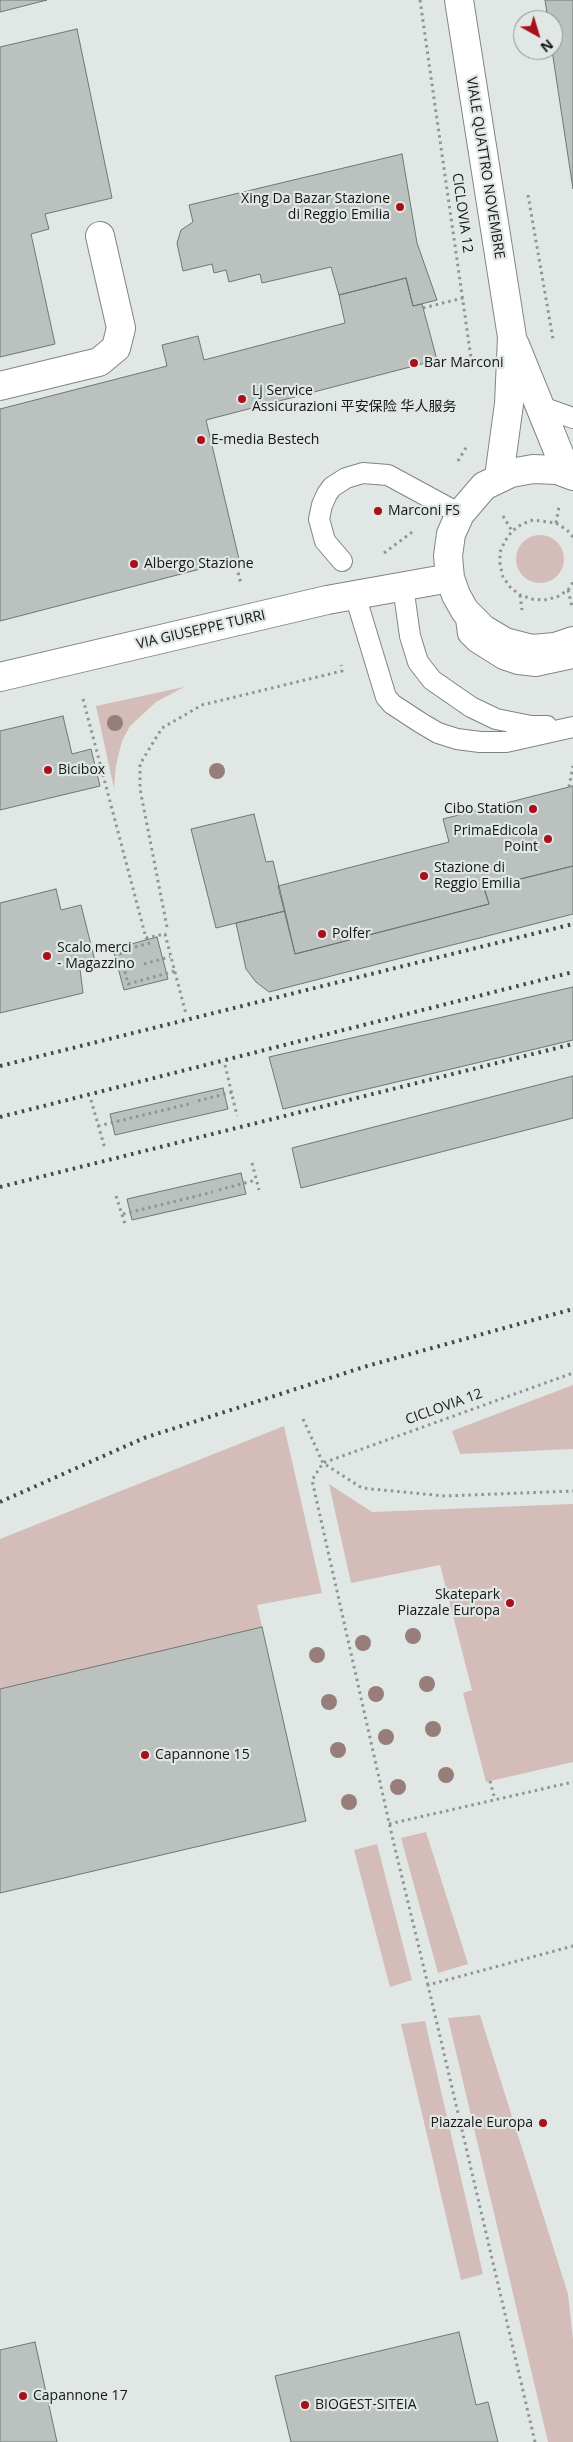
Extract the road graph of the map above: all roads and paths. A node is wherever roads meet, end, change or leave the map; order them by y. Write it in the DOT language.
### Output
graph roads {
  1 [pos="420,0"];
  2 [pos="459,0"];
  3 [pos="526,187"];
  4 [pos="100,236"];
  5 [pos="463,298"];
  6 [pos="423,308"];
  7 [pos="512,337"];
  8 [pos="553,345"];
  9 [pos="474,374"];
  10 [pos="0,386"];
  11 [pos="539,406"];
  12 [pos="573,418"];
  13 [pos="570,474"];
  14 [pos="499,477"];
  15 [pos="460,514"];
  16 [pos="573,537"];
  17 [pos="235,560"];
  18 [pos="342,561"];
  19 [pos="450,578"];
  20 [pos="573,582"];
  21 [pos="242,585"];
  22 [pos="403,586"];
  23 [pos="568,590"];
  24 [pos="355,595"];
  25 [pos="465,611"];
  26 [pos="573,613"];
  27 [pos="573,641"];
  28 [pos="573,658"];
  29 [pos="340,663"];
  30 [pos="0,677"];
  31 [pos="83,700"];
  32 [pos="573,726"];
  33 [pos="573,766"];
  34 [pos="569,787"];
  35 [pos="167,927"];
  36 [pos="150,943"];
  37 [pos="170,957"];
  38 [pos="144,964"];
  39 [pos="174,972"];
  40 [pos="186,1014"];
  41 [pos="225,1065"];
  42 [pos="232,1092"];
  43 [pos="91,1100"];
  44 [pos="198,1101"];
  45 [pos="193,1103"];
  46 [pos="237,1116"];
  47 [pos="98,1126"];
  48 [pos="105,1149"];
  49 [pos="252,1163"];
  50 [pos="256,1180"];
  51 [pos="219,1190"];
  52 [pos="258,1190"];
  53 [pos="213,1192"];
  54 [pos="116,1196"];
  55 [pos="122,1214"];
  56 [pos="126,1224"];
  57 [pos="573,1373"];
  58 [pos="302,1419"];
  59 [pos="323,1463"];
  60 [pos="573,1491"];
  61 [pos="490,1781"];
  62 [pos="573,1782"];
  63 [pos="495,1800"];
  64 [pos="389,1824"];
  65 [pos="573,1946"];
  66 [pos="428,1985"];
  67 [pos="535,2442"];
  1 -- 5 [label="path, CICLOVIA 12"];
  2 -- 7 [label="street, VIALE QUATTRO NOVEMBRE"];
  3 -- 8 [label="path"];
  4 -- 10 [label="street"];
  5 -- 6 [label="path"];
  5 -- 9 [label="path, CICLOVIA 12"];
  7 -- 11 [label="street"];
  7 -- 14 [label="street"];
  11 -- 12 [label="lane"];
  11 -- 13 [label="street"];
  13 -- 14 [label="street"];
  14 -- 15 [label="street"];
  15 -- 18 [label="lane"];
  15 -- 19 [label="street"];
  16 -- 23 [label="path"];
  17 -- 21 [label="path"];
  19 -- 22 [label="street, VIA GIUSEPPE TURRI"];
  19 -- 25 [label="street"];
  20 -- 23 [label="path"];
  22 -- 24 [label="street, VIA GIUSEPPE TURRI"];
  22 -- 32 [label="lane"];
  23 -- 26 [label="path"];
  24 -- 30 [label="street, VIA GIUSEPPE TURRI"];
  24 -- 32 [label="lane"];
  25 -- 27 [label="street"];
  25 -- 28 [label="lane"];
  29 -- 35 [label="path"];
  31 -- 37 [label="path"];
  33 -- 34 [label="path"];
  36 -- 39 [label="path"];
  37 -- 38 [label="path"];
  37 -- 39 [label="path"];
  39 -- 40 [label="path"];
  41 -- 42 [label="path"];
  42 -- 44 [label="path"];
  42 -- 46 [label="path"];
  43 -- 47 [label="path"];
  45 -- 47 [label="path"];
  47 -- 48 [label="path"];
  49 -- 50 [label="path"];
  50 -- 51 [label="path"];
  50 -- 52 [label="path"];
  53 -- 55 [label="path"];
  54 -- 55 [label="path"];
  55 -- 56 [label="path"];
  57 -- 59 [label="path, CICLOVIA 12"];
  58 -- 59 [label="path"];
  59 -- 60 [label="path"];
  59 -- 64 [label="path"];
  61 -- 63 [label="path"];
  62 -- 63 [label="path"];
  63 -- 64 [label="path"];
  64 -- 66 [label="path"];
  65 -- 66 [label="path"];
  66 -- 67 [label="path"];
}
